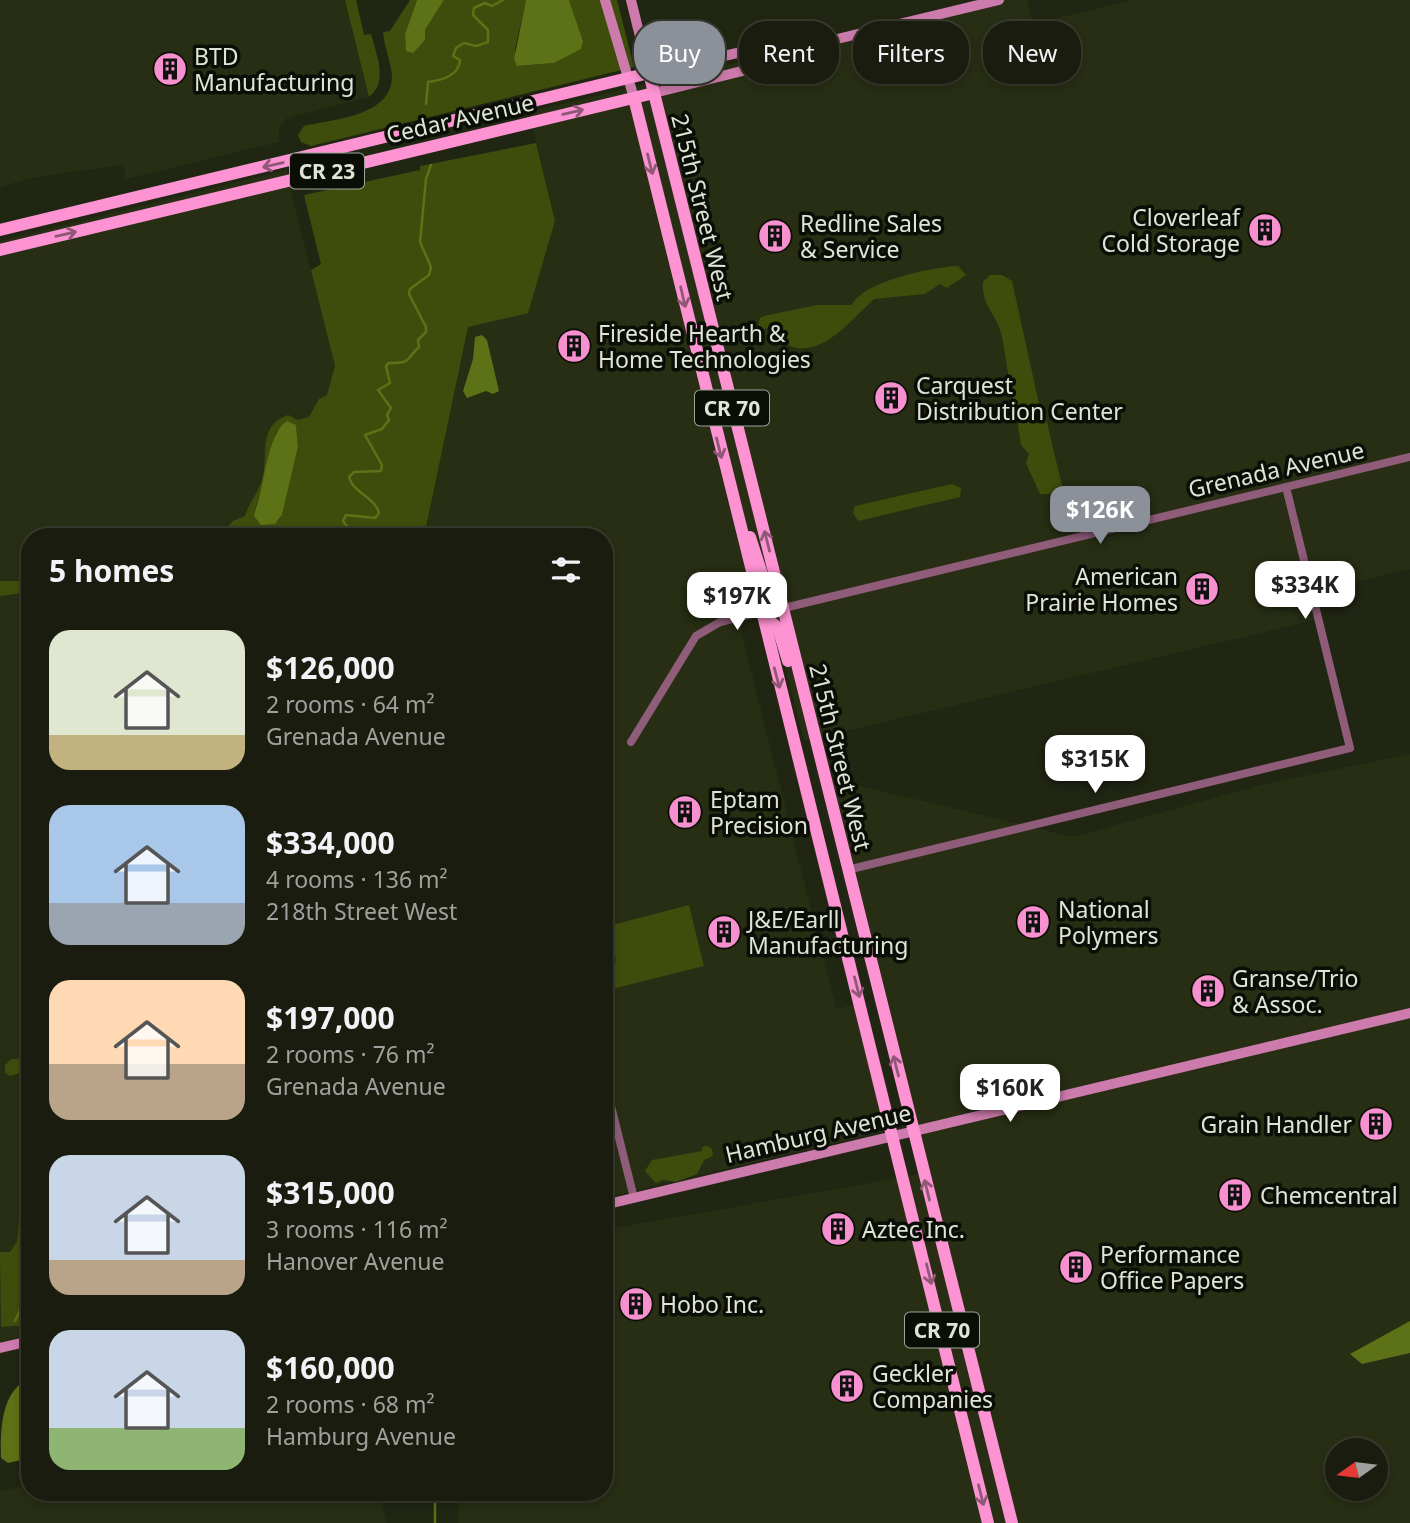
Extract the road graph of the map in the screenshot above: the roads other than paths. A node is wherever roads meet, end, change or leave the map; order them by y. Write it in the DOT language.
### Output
graph roads {
  1 [pos="605,0"];
  2 [pos="631,0"];
  3 [pos="999,0"];
  4 [pos="636,21"];
  5 [pos="839,39"];
  6 [pos="739,72"];
  7 [pos="634,78"];
  8 [pos="629,79"];
  9 [pos="652,84"];
  10 [pos="654,93"];
  11 [pos="634,98"];
  12 [pos="0,230"];
  13 [pos="0,250"];
  14 [pos="1410,457"];
  15 [pos="729,487"];
  16 [pos="1286,487"];
  17 [pos="783,608"];
  18 [pos="760,612"];
  19 [pos="631,743"];
  20 [pos="818,751"];
  21 [pos="847,870"];
  22 [pos="1410,1013"];
  23 [pos="613,1114"];
  24 [pos="913,1132"];
  25 [pos="894,1136"];
  26 [pos="634,1198"];
  27 [pos="613,1203"];
  28 [pos="21,1343"];
  29 [pos="0,1348"];
  30 [pos="988,1523"];
  31 [pos="1012,1523"];
  1 -- 8 [label="street"];
  2 -- 4 [label="street, 215th Street West"];
  3 -- 5 [label="street, Cedar Avenue / CR 23"];
  6 -- 10 [label="street, Cedar Avenue / CR 23"];
  7 -- 8 [label="main road, Cedar Avenue / CR 23"];
  8 -- 11 [label="street"];
  8 -- 12 [label="main road, Cedar Avenue / CR 23, one-way"];
  9 -- 10 [label="main road, 215th Street West / CR 70"];
  10 -- 11 [label="main road, Cedar Avenue / CR 23"];
  17 -- 10 [label="main road, 215th Street West / CR 70, one-way"];
  13 -- 11 [label="main road, Cedar Avenue / CR 23, one-way"];
  11 -- 15 [label="main road, 215th Street West / CR 70, one-way"];
  14 -- 16 [label="street, Grenada Avenue"];
  15 -- 17 [label="main road"];
  15 -- 18 [label="main road, 215th Street West / CR 70"];
  16 -- 17 [label="street, Grenada Avenue"];
  16 -- 21 [label="street"];
  17 -- 20 [label="main road, 215th Street West / CR 70"];
  18 -- 19 [label="street"];
  18 -- 20 [label="main road"];
  18 -- 25 [label="main road, 215th Street West / CR 70, one-way"];
  20 -- 21 [label="main road, 215th Street West / CR 70"];
  24 -- 21 [label="main road, 215th Street West / CR 70, one-way"];
  22 -- 24 [label="street, Hamburg Avenue"];
  23 -- 26 [label="street"];
  24 -- 25 [label="street, Hamburg Avenue"];
  31 -- 24 [label="main road, 215th Street West / CR 70, one-way"];
  25 -- 26 [label="street, Hamburg Avenue"];
  25 -- 30 [label="main road, 215th Street West / CR 70, one-way"];
  26 -- 27 [label="street, Hamburg Avenue"];
  28 -- 29 [label="street"];
}
